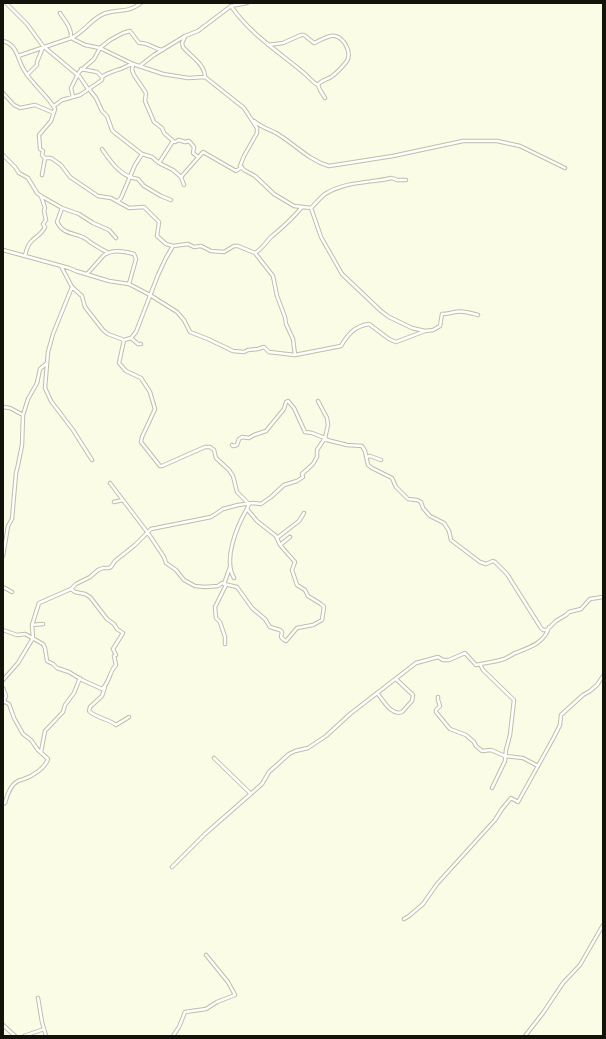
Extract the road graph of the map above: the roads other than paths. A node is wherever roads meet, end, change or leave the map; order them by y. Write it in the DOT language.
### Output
graph roads {
  1 [pos="6,3"];
  2 [pos="141,3"];
  3 [pos="247,3"];
  4 [pos="231,6"];
  5 [pos="60,13"];
  6 [pos="185,36"];
  7 [pos="71,38"];
  8 [pos="3,41"];
  9 [pos="268,45"];
  10 [pos="43,46"];
  11 [pos="100,48"];
  12 [pos="163,50"];
  13 [pos="18,56"];
  14 [pos="133,64"];
  15 [pos="140,66"];
  16 [pos="81,69"];
  17 [pos="27,75"];
  18 [pos="77,75"];
  19 [pos="102,77"];
  20 [pos="205,77"];
  21 [pos="318,85"];
  22 [pos="89,89"];
  23 [pos="3,93"];
  24 [pos="73,97"];
  25 [pos="326,98"];
  26 [pos="54,106"];
  27 [pos="54,113"];
  28 [pos="251,119"];
  29 [pos="173,141"];
  30 [pos="102,149"];
  31 [pos="142,154"];
  32 [pos="3,155"];
  33 [pos="198,157"];
  34 [pos="46,158"];
  35 [pos="159,163"];
  36 [pos="242,168"];
  37 [pos="565,168"];
  38 [pos="42,175"];
  39 [pos="130,177"];
  40 [pos="181,177"];
  41 [pos="406,180"];
  42 [pos="184,185"];
  43 [pos="41,196"];
  44 [pos="115,200"];
  45 [pos="172,200"];
  46 [pos="302,207"];
  47 [pos="62,208"];
  48 [pos="311,208"];
  49 [pos="116,238"];
  50 [pos="173,246"];
  51 [pos="3,250"];
  52 [pos="108,252"];
  53 [pos="255,253"];
  54 [pos="26,256"];
  55 [pos="61,266"];
  56 [pos="87,274"];
  57 [pos="129,284"];
  58 [pos="72,287"];
  59 [pos="150,295"];
  60 [pos="478,315"];
  61 [pos="426,331"];
  62 [pos="131,338"];
  63 [pos="124,340"];
  64 [pos="141,344"];
  65 [pos="295,355"];
  66 [pos="47,363"];
  67 [pos="318,400"];
  68 [pos="3,407"];
  69 [pos="23,415"];
  70 [pos="324,438"];
  71 [pos="232,445"];
  72 [pos="366,457"];
  73 [pos="92,460"];
  74 [pos="381,460"];
  75 [pos="110,483"];
  76 [pos="123,500"];
  77 [pos="114,502"];
  78 [pos="249,504"];
  79 [pos="247,509"];
  80 [pos="304,513"];
  81 [pos="148,533"];
  82 [pos="290,537"];
  83 [pos="277,538"];
  84 [pos="280,545"];
  85 [pos="3,556"];
  86 [pos="230,567"];
  87 [pos="234,578"];
  88 [pos="225,584"];
  89 [pos="3,587"];
  90 [pos="71,589"];
  91 [pos="12,592"];
  92 [pos="603,597"];
  93 [pos="43,624"];
  94 [pos="32,625"];
  95 [pos="549,627"];
  96 [pos="3,630"];
  97 [pos="33,638"];
  98 [pos="225,644"];
  99 [pos="480,664"];
  100 [pos="603,676"];
  101 [pos="80,678"];
  102 [pos="396,679"];
  103 [pos="3,680"];
  104 [pos="105,687"];
  105 [pos="3,688"];
  106 [pos="377,694"];
  107 [pos="438,697"];
  108 [pos="4,702"];
  109 [pos="128,717"];
  110 [pos="41,752"];
  111 [pos="505,756"];
  112 [pos="214,758"];
  113 [pos="538,766"];
  114 [pos="492,788"];
  115 [pos="251,794"];
  116 [pos="3,804"];
  117 [pos="172,867"];
  118 [pos="404,919"];
  119 [pos="603,925"];
  120 [pos="206,955"];
  121 [pos="38,998"];
  122 [pos="3,1025"];
  123 [pos="44,1029"];
  124 [pos="15,1036"];
  125 [pos="24,1036"];
  126 [pos="46,1036"];
  127 [pos="173,1036"];
  128 [pos="525,1036"];
  1 -- 10 [label="street"];
  2 -- 7 [label="street"];
  3 -- 4 [label="street"];
  4 -- 6 [label="street"];
  4 -- 9 [label="street"];
  5 -- 7 [label="street"];
  6 -- 12 [label="street"];
  6 -- 20 [label="street"];
  7 -- 10 [label="street"];
  7 -- 11 [label="street"];
  8 -- 13 [label="street"];
  9 -- 21 [label="street"];
  9 -- 21 [label="street"];
  10 -- 13 [label="street"];
  10 -- 17 [label="street"];
  10 -- 18 [label="street"];
  11 -- 12 [label="street"];
  11 -- 14 [label="street"];
  11 -- 16 [label="street"];
  12 -- 15 [label="street"];
  13 -- 17 [label="street"];
  14 -- 15 [label="street"];
  14 -- 19 [label="street"];
  14 -- 29 [label="street"];
  15 -- 20 [label="street"];
  16 -- 18 [label="street"];
  16 -- 19 [label="street"];
  17 -- 26 [label="street"];
  18 -- 22 [label="street"];
  18 -- 24 [label="street"];
  19 -- 22 [label="street"];
  20 -- 28 [label="street"];
  21 -- 25 [label="street"];
  22 -- 24 [label="street"];
  22 -- 31 [label="street"];
  23 -- 27 [label="street"];
  24 -- 26 [label="street"];
  26 -- 27 [label="street"];
  27 -- 34 [label="street"];
  28 -- 36 [label="street"];
  28 -- 37 [label="street"];
  29 -- 33 [label="street"];
  29 -- 35 [label="street"];
  30 -- 39 [label="street"];
  31 -- 35 [label="street"];
  31 -- 39 [label="street"];
  32 -- 43 [label="street"];
  33 -- 36 [label="street"];
  33 -- 40 [label="street"];
  34 -- 38 [label="street"];
  34 -- 44 [label="street"];
  35 -- 40 [label="street"];
  36 -- 46 [label="street"];
  39 -- 44 [label="street"];
  39 -- 45 [label="street"];
  40 -- 42 [label="street"];
  41 -- 48 [label="street"];
  43 -- 47 [label="street"];
  43 -- 54 [label="street"];
  44 -- 50 [label="street"];
  46 -- 48 [label="street"];
  46 -- 53 [label="street"];
  47 -- 49 [label="street"];
  47 -- 52 [label="street"];
  48 -- 61 [label="street"];
  50 -- 53 [label="street"];
  50 -- 59 [label="street"];
  51 -- 54 [label="street"];
  52 -- 56 [label="street"];
  52 -- 57 [label="street"];
  53 -- 65 [label="street"];
  54 -- 55 [label="street"];
  55 -- 56 [label="street"];
  55 -- 58 [label="street"];
  56 -- 57 [label="street"];
  57 -- 59 [label="street"];
  58 -- 63 [label="street"];
  58 -- 66 [label="street"];
  59 -- 62 [label="street"];
  59 -- 65 [label="street"];
  60 -- 61 [label="street"];
  61 -- 65 [label="street"];
  62 -- 63 [label="street"];
  62 -- 64 [label="street"];
  63 -- 78 [label="street"];
  66 -- 69 [label="street"];
  66 -- 73 [label="street"];
  67 -- 70 [label="street"];
  68 -- 69 [label="street"];
  69 -- 85 [label="street"];
  70 -- 71 [label="street"];
  70 -- 72 [label="street"];
  70 -- 78 [label="street"];
  72 -- 74 [label="street"];
  72 -- 95 [label="street"];
  75 -- 76 [label="street"];
  76 -- 77 [label="street"];
  76 -- 81 [label="street"];
  78 -- 79 [label="street"];
  78 -- 81 [label="street"];
  79 -- 83 [label="street"];
  79 -- 86 [label="street"];
  80 -- 83 [label="street"];
  81 -- 88 [label="street"];
  81 -- 90 [label="street"];
  82 -- 84 [label="street"];
  83 -- 84 [label="street"];
  84 -- 88 [label="street"];
  86 -- 87 [label="street"];
  86 -- 88 [label="street"];
  88 -- 98 [label="street"];
  89 -- 91 [label="street"];
  90 -- 94 [label="street"];
  90 -- 104 [label="street"];
  92 -- 95 [label="street"];
  93 -- 94 [label="street"];
  94 -- 97 [label="street"];
  95 -- 99 [label="street"];
  96 -- 97 [label="street"];
  97 -- 101 [label="street"];
  97 -- 103 [label="street"];
  99 -- 102 [label="street"];
  99 -- 111 [label="street"];
  100 -- 113 [label="street"];
  101 -- 104 [label="street"];
  101 -- 110 [label="street"];
  102 -- 106 [label="street"];
  102 -- 106 [label="street"];
  104 -- 109 [label="street"];
  105 -- 108 [label="street"];
  106 -- 115 [label="street"];
  107 -- 111 [label="street"];
  108 -- 110 [label="street"];
  110 -- 116 [label="street"];
  111 -- 113 [label="street"];
  111 -- 114 [label="street"];
  112 -- 115 [label="street"];
  113 -- 118 [label="street"];
  115 -- 117 [label="street"];
  119 -- 128 [label="street"];
  120 -- 127 [label="street"];
  121 -- 123 [label="street"];
  122 -- 124 [label="street"];
  123 -- 125 [label="street"];
  123 -- 126 [label="street"];
}
